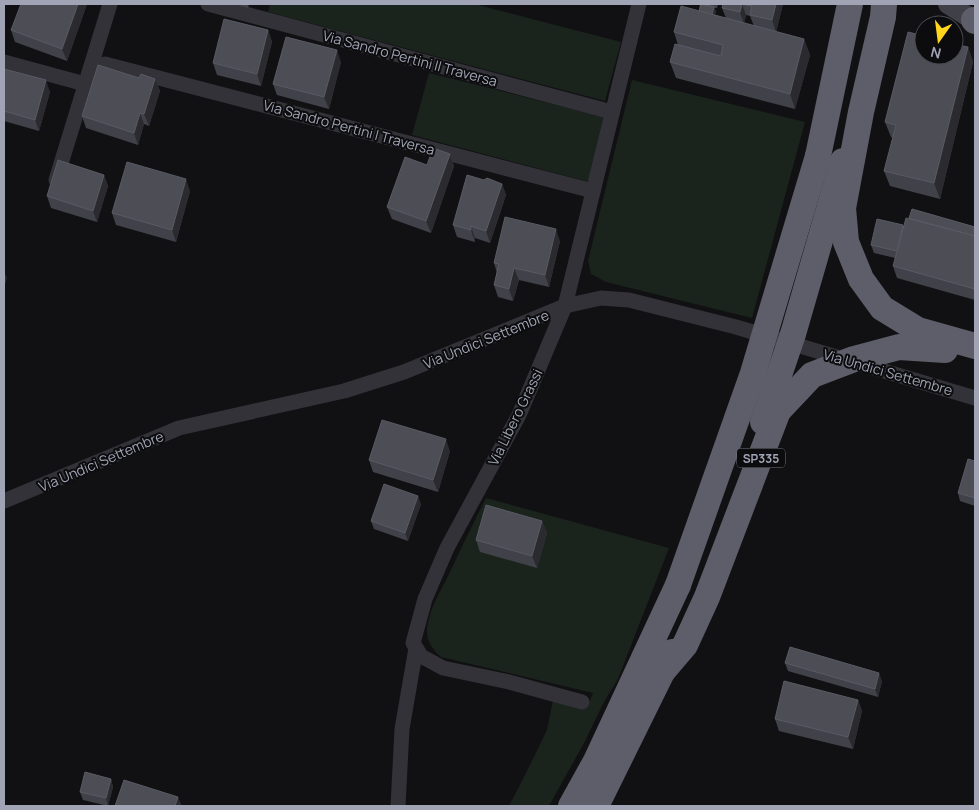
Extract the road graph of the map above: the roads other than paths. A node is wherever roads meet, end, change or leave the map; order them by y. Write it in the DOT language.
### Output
graph roads {
  1 [pos="110,4"];
  2 [pos="208,4"];
  3 [pos="639,4"];
  4 [pos="850,4"];
  5 [pos="876,4"];
  6 [pos="884,4"];
  7 [pos="4,62"];
  8 [pos="106,64"];
  9 [pos="85,84"];
  10 [pos="612,112"];
  11 [pos="56,180"];
  12 [pos="593,190"];
  13 [pos="565,306"];
  14 [pos="975,346"];
  15 [pos="975,359"];
  16 [pos="975,398"];
  17 [pos="4,502"];
  18 [pos="689,588"];
  19 [pos="416,648"];
  20 [pos="662,672"];
  21 [pos="582,702"];
  22 [pos="613,772"];
  23 [pos="578,803"];
  24 [pos="398,806"];
  25 [pos="613,806"];
  1 -- 9 [label="street"];
  2 -- 10 [label="street, Via Sandro Pertini II Traversa"];
  3 -- 10 [label="street, Via Libero Grassi"];
  4 -- 18 [label="highway, SP335, bridge"];
  5 -- 18 [label="highway, SP335, bridge"];
  6 -- 14 [label="highway"];
  7 -- 9 [label="street"];
  8 -- 12 [label="street, Via Sandro Pertini I Traversa"];
  9 -- 11 [label="street"];
  10 -- 12 [label="street, Via Libero Grassi"];
  12 -- 13 [label="street, Via Libero Grassi"];
  13 -- 16 [label="street, Via Undici Settembre"];
  13 -- 17 [label="street, Via Undici Settembre"];
  13 -- 19 [label="street, Via Libero Grassi"];
  15 -- 20 [label="highway, SP335, bridge"];
  18 -- 20 [label="highway, SP335"];
  18 -- 23 [label="highway, SP335"];
  19 -- 21 [label="street"];
  19 -- 24 [label="street, Via Libero Grassi"];
  20 -- 22 [label="highway, SP335"];
  22 -- 23 [label="highway, SP335"];
  22 -- 25 [label="highway"];
}
